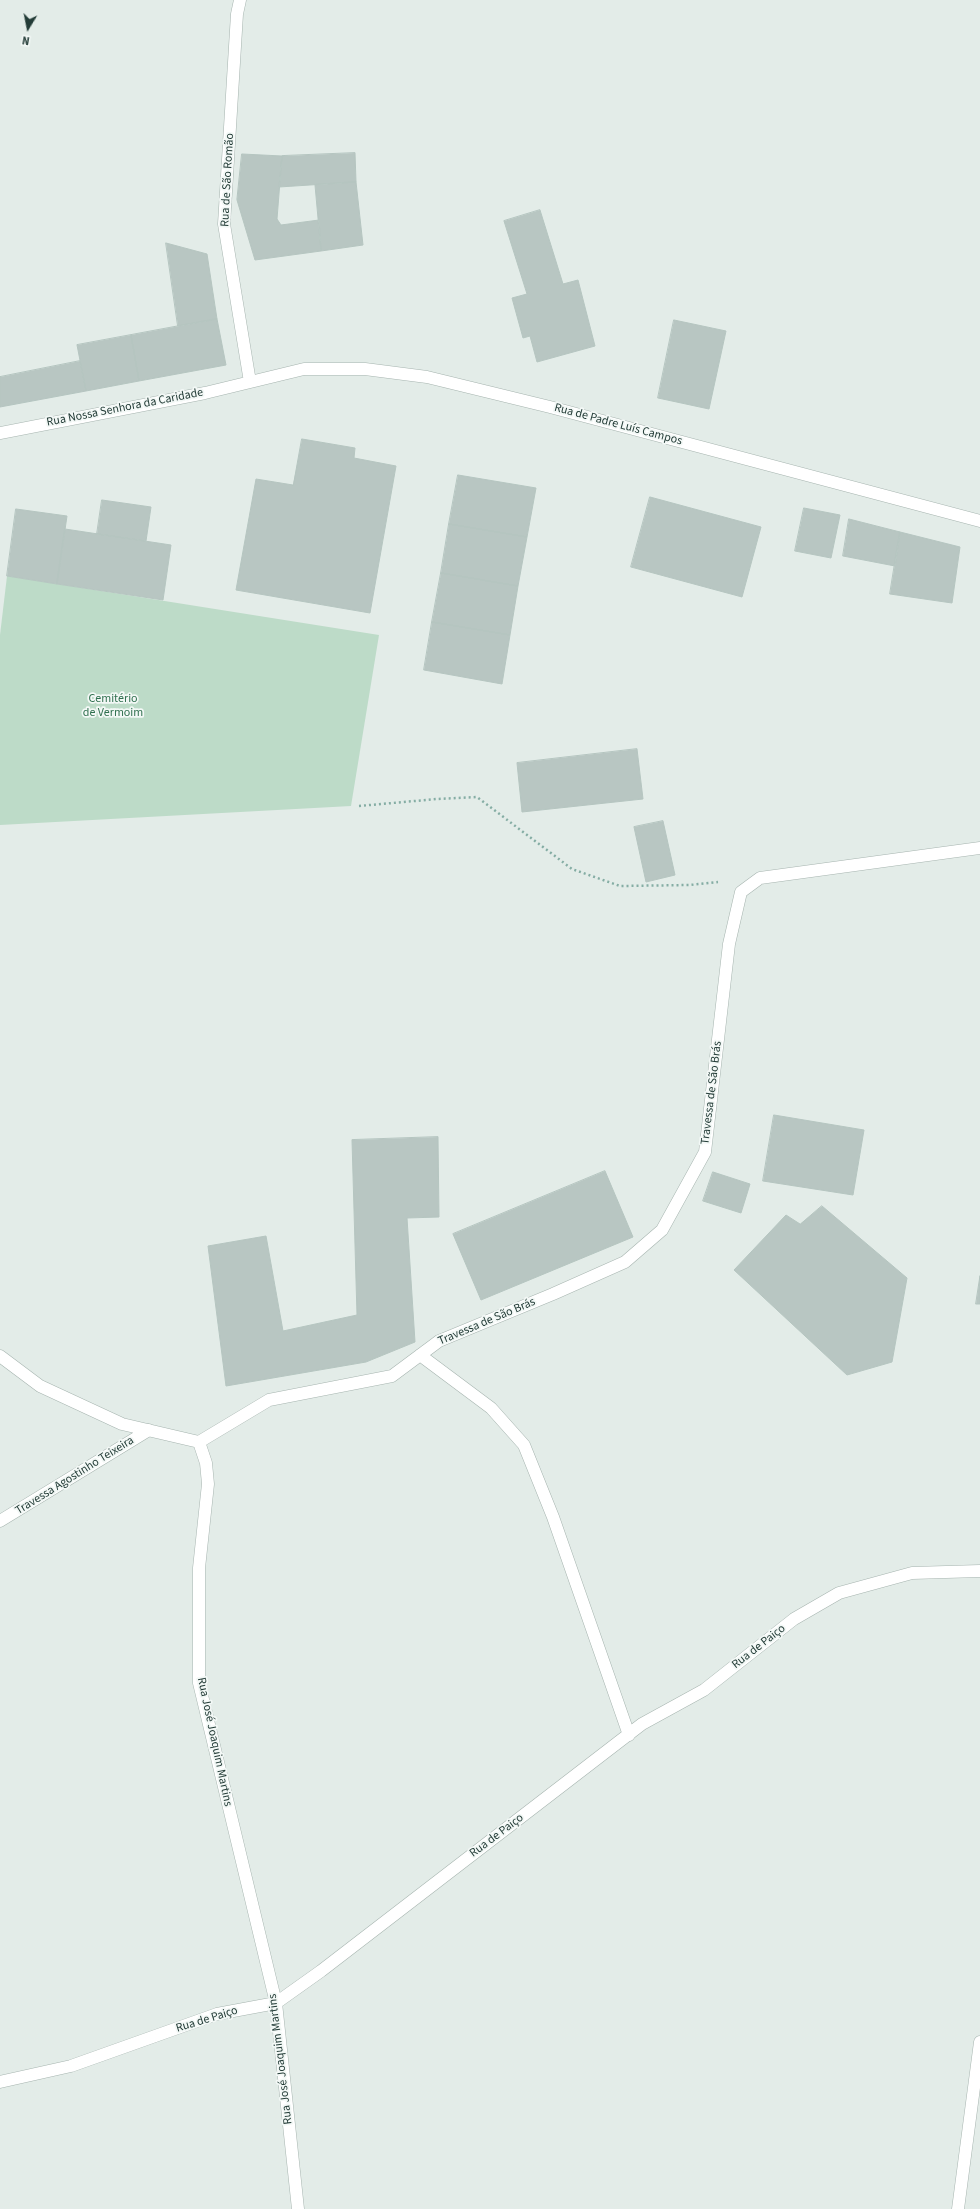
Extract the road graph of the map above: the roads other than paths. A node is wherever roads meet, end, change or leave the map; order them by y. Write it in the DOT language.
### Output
graph roads {
  1 [pos="240,0"];
  2 [pos="250,382"];
  3 [pos="0,433"];
  4 [pos="980,521"];
  5 [pos="980,848"];
  6 [pos="420,1355"];
  7 [pos="0,1356"];
  8 [pos="149,1430"];
  9 [pos="199,1442"];
  10 [pos="0,1521"];
  11 [pos="980,1572"];
  12 [pos="629,1735"];
  13 [pos="276,2003"];
  14 [pos="980,2042"];
  15 [pos="0,2082"];
  16 [pos="298,2209"];
  17 [pos="958,2209"];
  1 -- 2 [label="street, Rua de São Romão"];
  2 -- 3 [label="street, Rua Nossa Senhora da Caridade"];
  2 -- 4 [label="street, Rua de Padre Luís Campos"];
  5 -- 6 [label="street, Travessa de São Brás"];
  6 -- 9 [label="street, Travessa de São Brás"];
  6 -- 12 [label="street"];
  7 -- 8 [label="street"];
  8 -- 9 [label="street"];
  8 -- 10 [label="street, Travessa Agostinho Teixeira"];
  9 -- 13 [label="street, Rua José Joaquim Martins"];
  11 -- 12 [label="street, Rua de Paiço"];
  12 -- 13 [label="street, Rua de Paiço"];
  13 -- 15 [label="street, Rua de Paiço"];
  13 -- 16 [label="street, Rua José Joaquim Martins"];
  14 -- 17 [label="street"];
}
